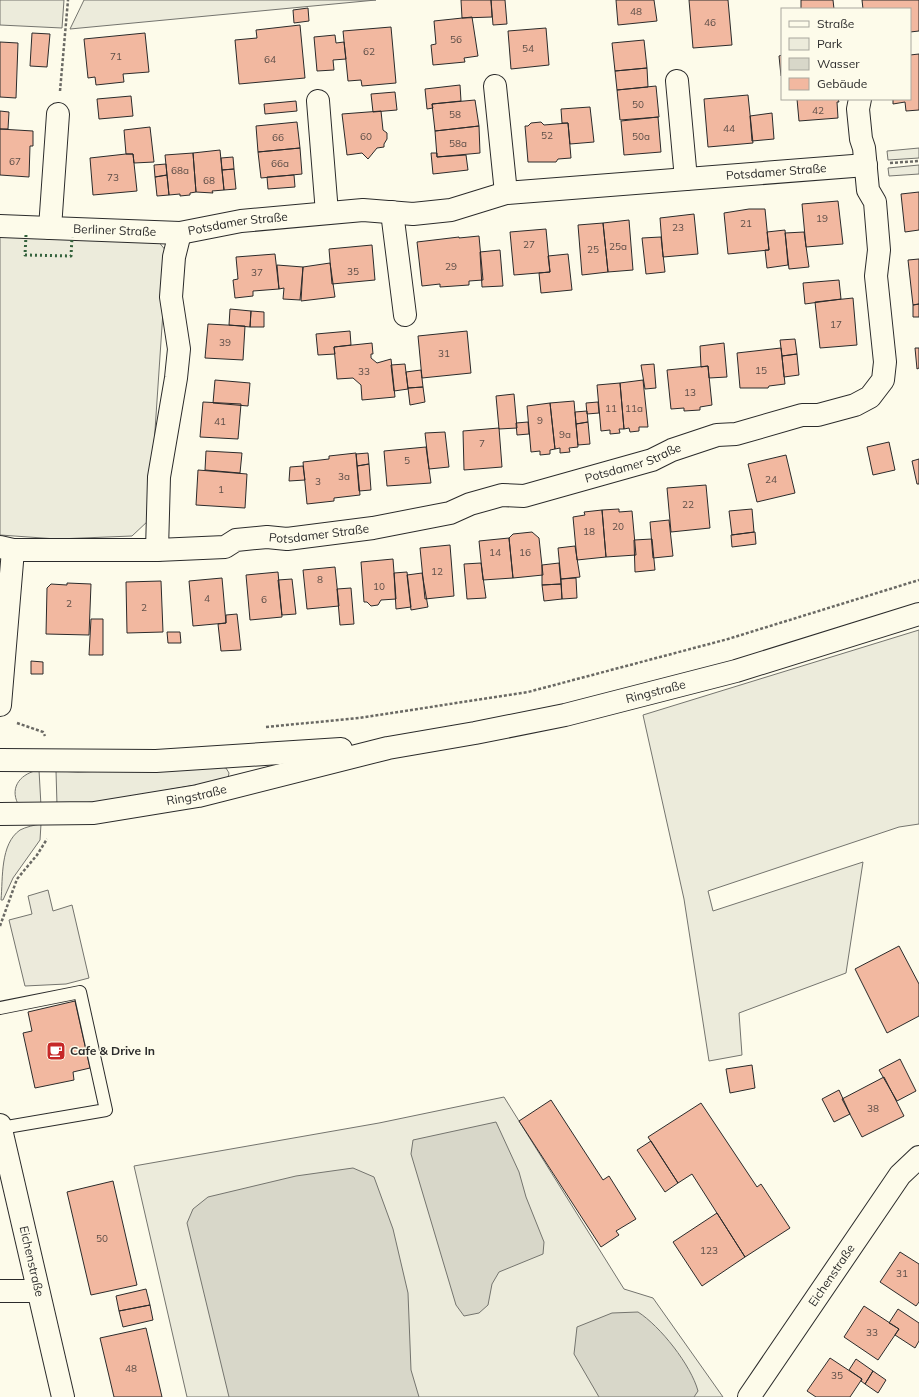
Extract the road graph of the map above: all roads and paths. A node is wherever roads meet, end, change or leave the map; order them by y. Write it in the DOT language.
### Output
graph roads {
  1 [pos="68,0"];
  2 [pos="676,81"];
  3 [pos="495,86"];
  4 [pos="860,100"];
  5 [pos="318,101"];
  6 [pos="58,114"];
  7 [pos="919,161"];
  8 [pos="866,165"];
  9 [pos="686,179"];
  10 [pos="506,193"];
  11 [pos="392,212"];
  12 [pos="327,213"];
  13 [pos="0,226"];
  14 [pos="50,228"];
  15 [pos="180,233"];
  16 [pos="405,315"];
  17 [pos="6,549"];
  18 [pos="157,550"];
  19 [pos="919,580"];
  20 [pos="919,614"];
  21 [pos="0,704"];
  22 [pos="14,722"];
  23 [pos="265,727"];
  24 [pos="47,739"];
  25 [pos="388,748"];
  26 [pos="0,760"];
  27 [pos="0,814"];
  28 [pos="48,831"];
  29 [pos="0,926"];
  30 [pos="0,1008"];
  31 [pos="0,1127"];
  32 [pos="919,1157"];
  33 [pos="0,1291"];
  34 [pos="38,1291"];
  35 [pos="63,1397"];
  36 [pos="749,1397"];
  1 -- 6 [label="path"];
  2 -- 9 [label="street"];
  3 -- 10 [label="street"];
  4 -- 8 [label="street, Potsdamer Straße"];
  5 -- 12 [label="street"];
  6 -- 14 [label="street"];
  7 -- 8 [label="path"];
  8 -- 9 [label="street, Potsdamer Straße"];
  8 -- 18 [label="street, Potsdamer Straße"];
  9 -- 10 [label="street, Potsdamer Straße"];
  10 -- 11 [label="street, Potsdamer Straße"];
  11 -- 12 [label="street, Potsdamer Straße"];
  11 -- 16 [label="street"];
  12 -- 15 [label="street, Potsdamer Straße"];
  13 -- 14 [label="street, Berliner Straße"];
  14 -- 15 [label="street, Berliner Straße"];
  15 -- 18 [label="street, Potsdamer Straße"];
  17 -- 18 [label="street, Potsdamer Straße"];
  17 -- 21 [label="street"];
  19 -- 23 [label="path"];
  20 -- 25 [label="street, Ringstraße"];
  22 -- 24 [label="path"];
  25 -- 26 [label="street, Ringstraße"];
  25 -- 27 [label="street, Ringstraße"];
  28 -- 29 [label="path"];
  30 -- 31 [label="lane"];
  31 -- 34 [label="street, Eichenstraße"];
  32 -- 36 [label="street, Eichenstraße"];
  33 -- 34 [label="street"];
  34 -- 35 [label="street, Eichenstraße"];
}
